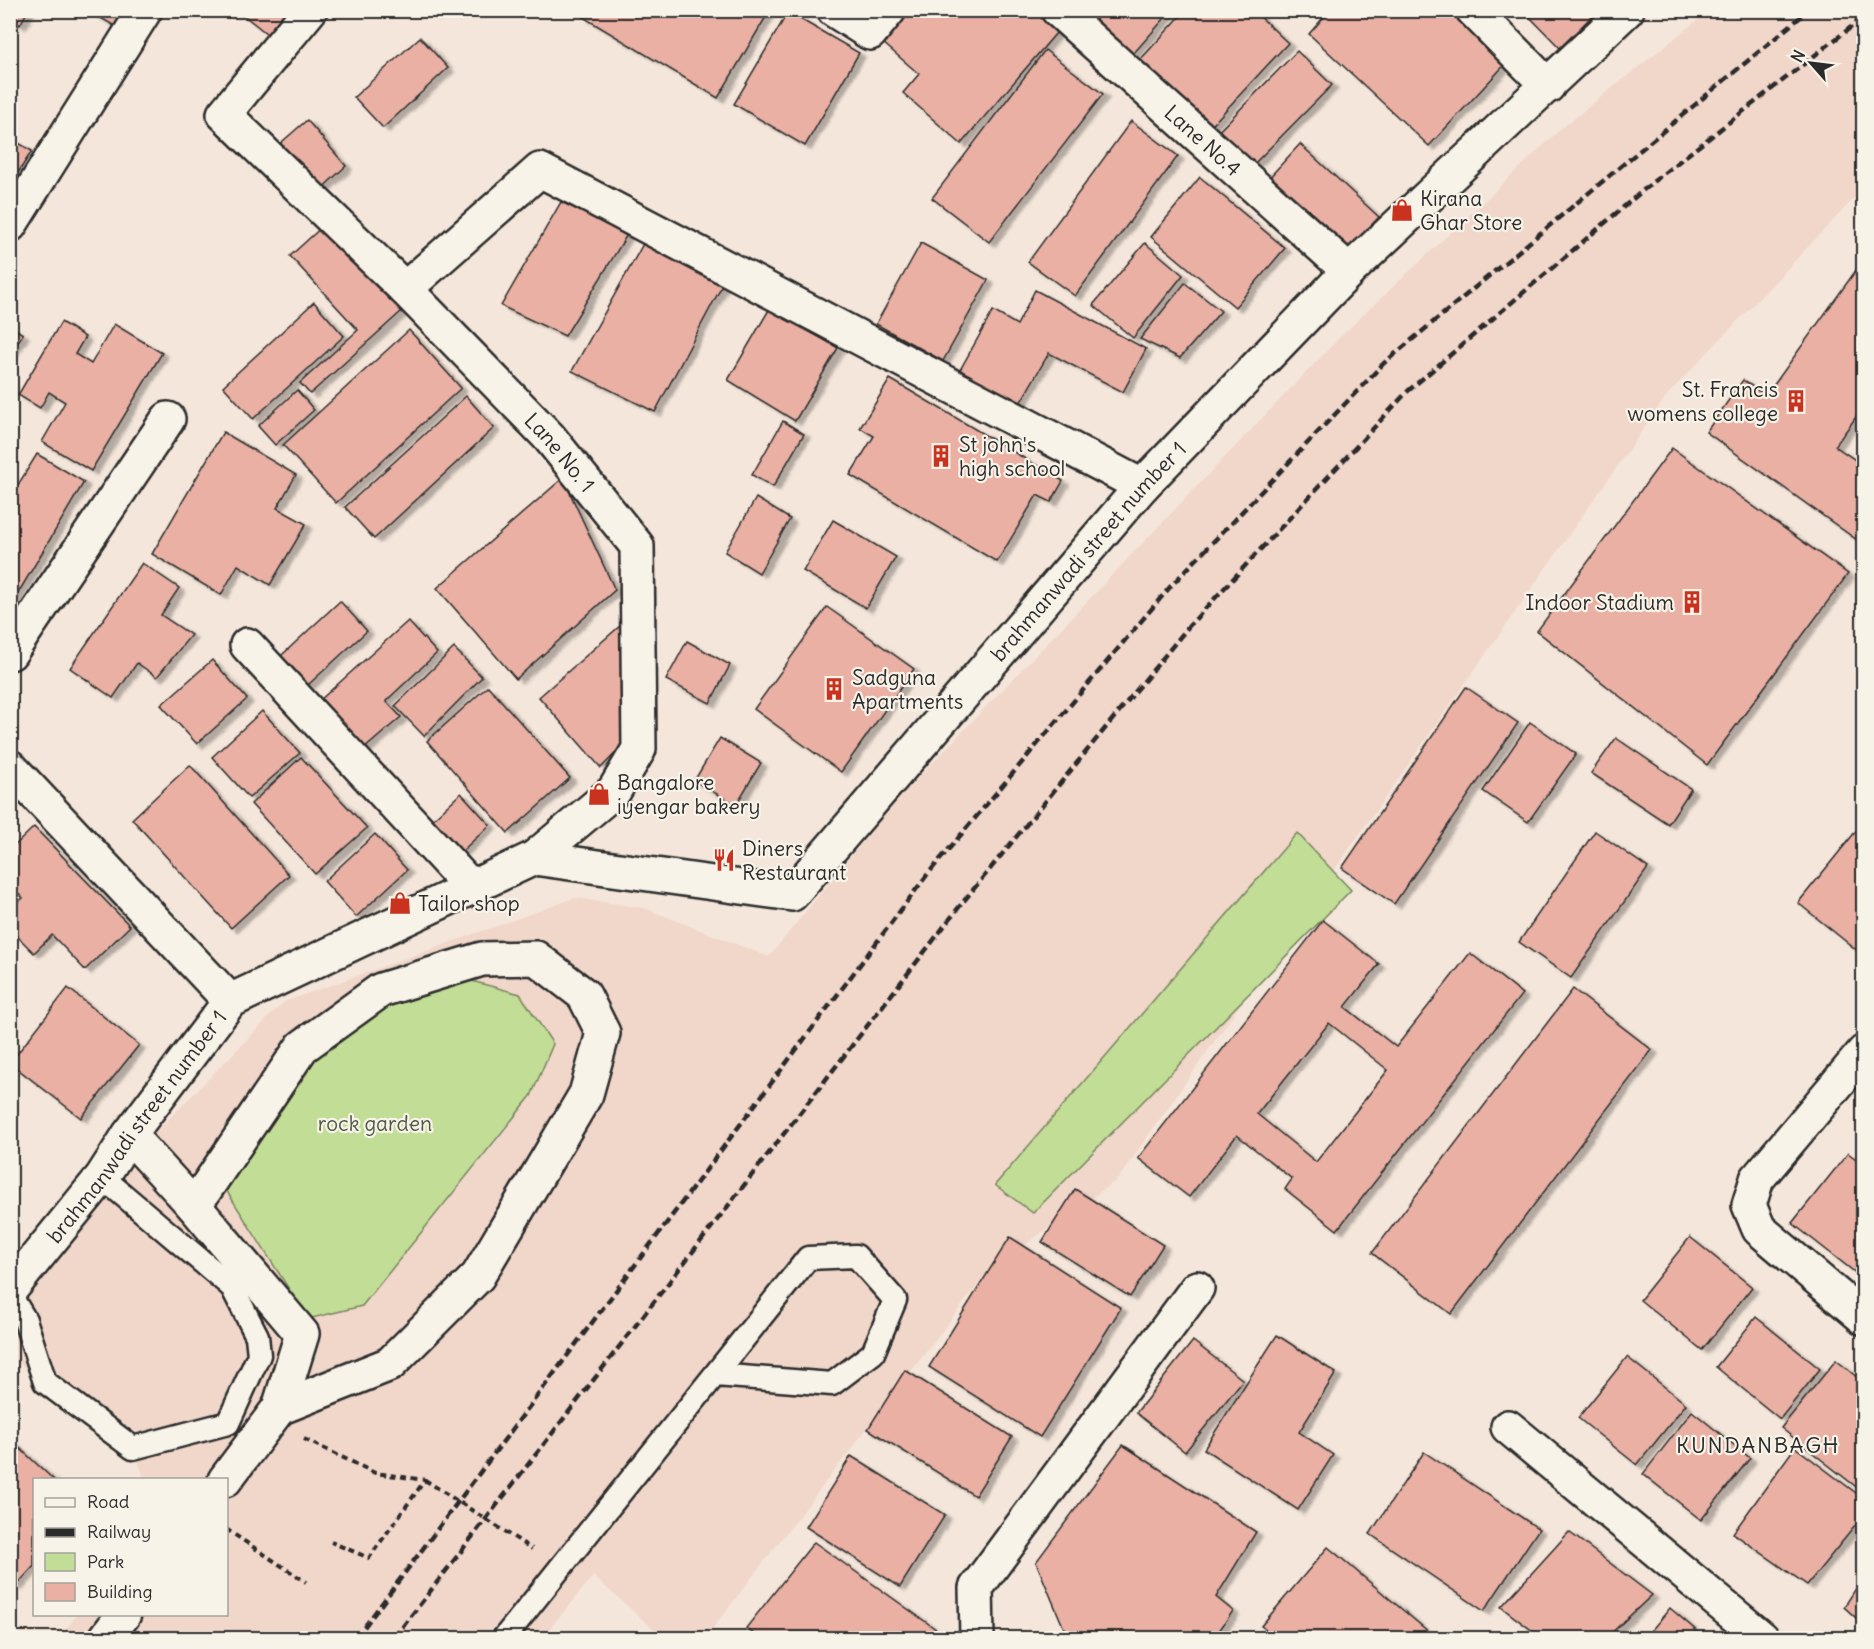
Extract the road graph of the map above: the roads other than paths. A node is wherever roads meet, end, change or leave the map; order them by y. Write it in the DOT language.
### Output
graph roads {
  1 [pos="144,10"];
  2 [pos="310,10"];
  3 [pos="834,10"];
  4 [pos="889,10"];
  5 [pos="1058,10"];
  6 [pos="1473,10"];
  7 [pos="1627,10"];
  8 [pos="1548,86"];
  9 [pos="10,225"];
  10 [pos="1349,272"];
  11 [pos="405,289"];
  12 [pos="168,419"];
  13 [pos="1142,486"];
  14 [pos="247,645"];
  15 [pos="10,653"];
  16 [pos="10,767"];
  17 [pos="534,858"];
  18 [pos="472,888"];
  19 [pos="230,1001"];
  20 [pos="1863,1052"];
  21 [pos="129,1135"];
  22 [pos="102,1177"];
  23 [pos="194,1206"];
  24 [pos="1197,1288"];
  25 [pos="10,1292"];
  26 [pos="1863,1318"];
  27 [pos="715,1375"];
  28 [pos="274,1415"];
  29 [pos="1508,1427"];
  30 [pos="226,1478"];
  31 [pos="122,1616"];
  32 [pos="106,1638"];
  33 [pos="504,1638"];
  34 [pos="977,1638"];
  35 [pos="1762,1638"];
  1 -- 9 [label="street"];
  2 -- 11 [label="street, Lane No. 1"];
  3 -- 4 [label="street"];
  5 -- 10 [label="street, Lane No.4"];
  6 -- 8 [label="street"];
  7 -- 8 [label="street, brahmanwadi street number 1"];
  8 -- 10 [label="street, brahmanwadi street number 1"];
  10 -- 13 [label="street, brahmanwadi street number 1"];
  11 -- 13 [label="street"];
  11 -- 17 [label="street, Lane No. 1"];
  12 -- 15 [label="street"];
  13 -- 17 [label="street, brahmanwadi street number 1"];
  14 -- 18 [label="street"];
  16 -- 19 [label="street"];
  17 -- 18 [label="street, brahmanwadi street number 1"];
  18 -- 19 [label="street, brahmanwadi street number 1"];
  19 -- 21 [label="street, brahmanwadi street number 1"];
  20 -- 26 [label="street"];
  21 -- 22 [label="street, brahmanwadi street number 1"];
  21 -- 23 [label="street"];
  22 -- 25 [label="street, brahmanwadi street number 1"];
  22 -- 25 [label="lane"];
  23 -- 28 [label="street"];
  23 -- 28 [label="street"];
  24 -- 34 [label="street"];
  27 -- 27 [label="lane"];
  27 -- 33 [label="lane"];
  28 -- 30 [label="street"];
  29 -- 35 [label="street"];
  31 -- 32 [label="street"];
}
